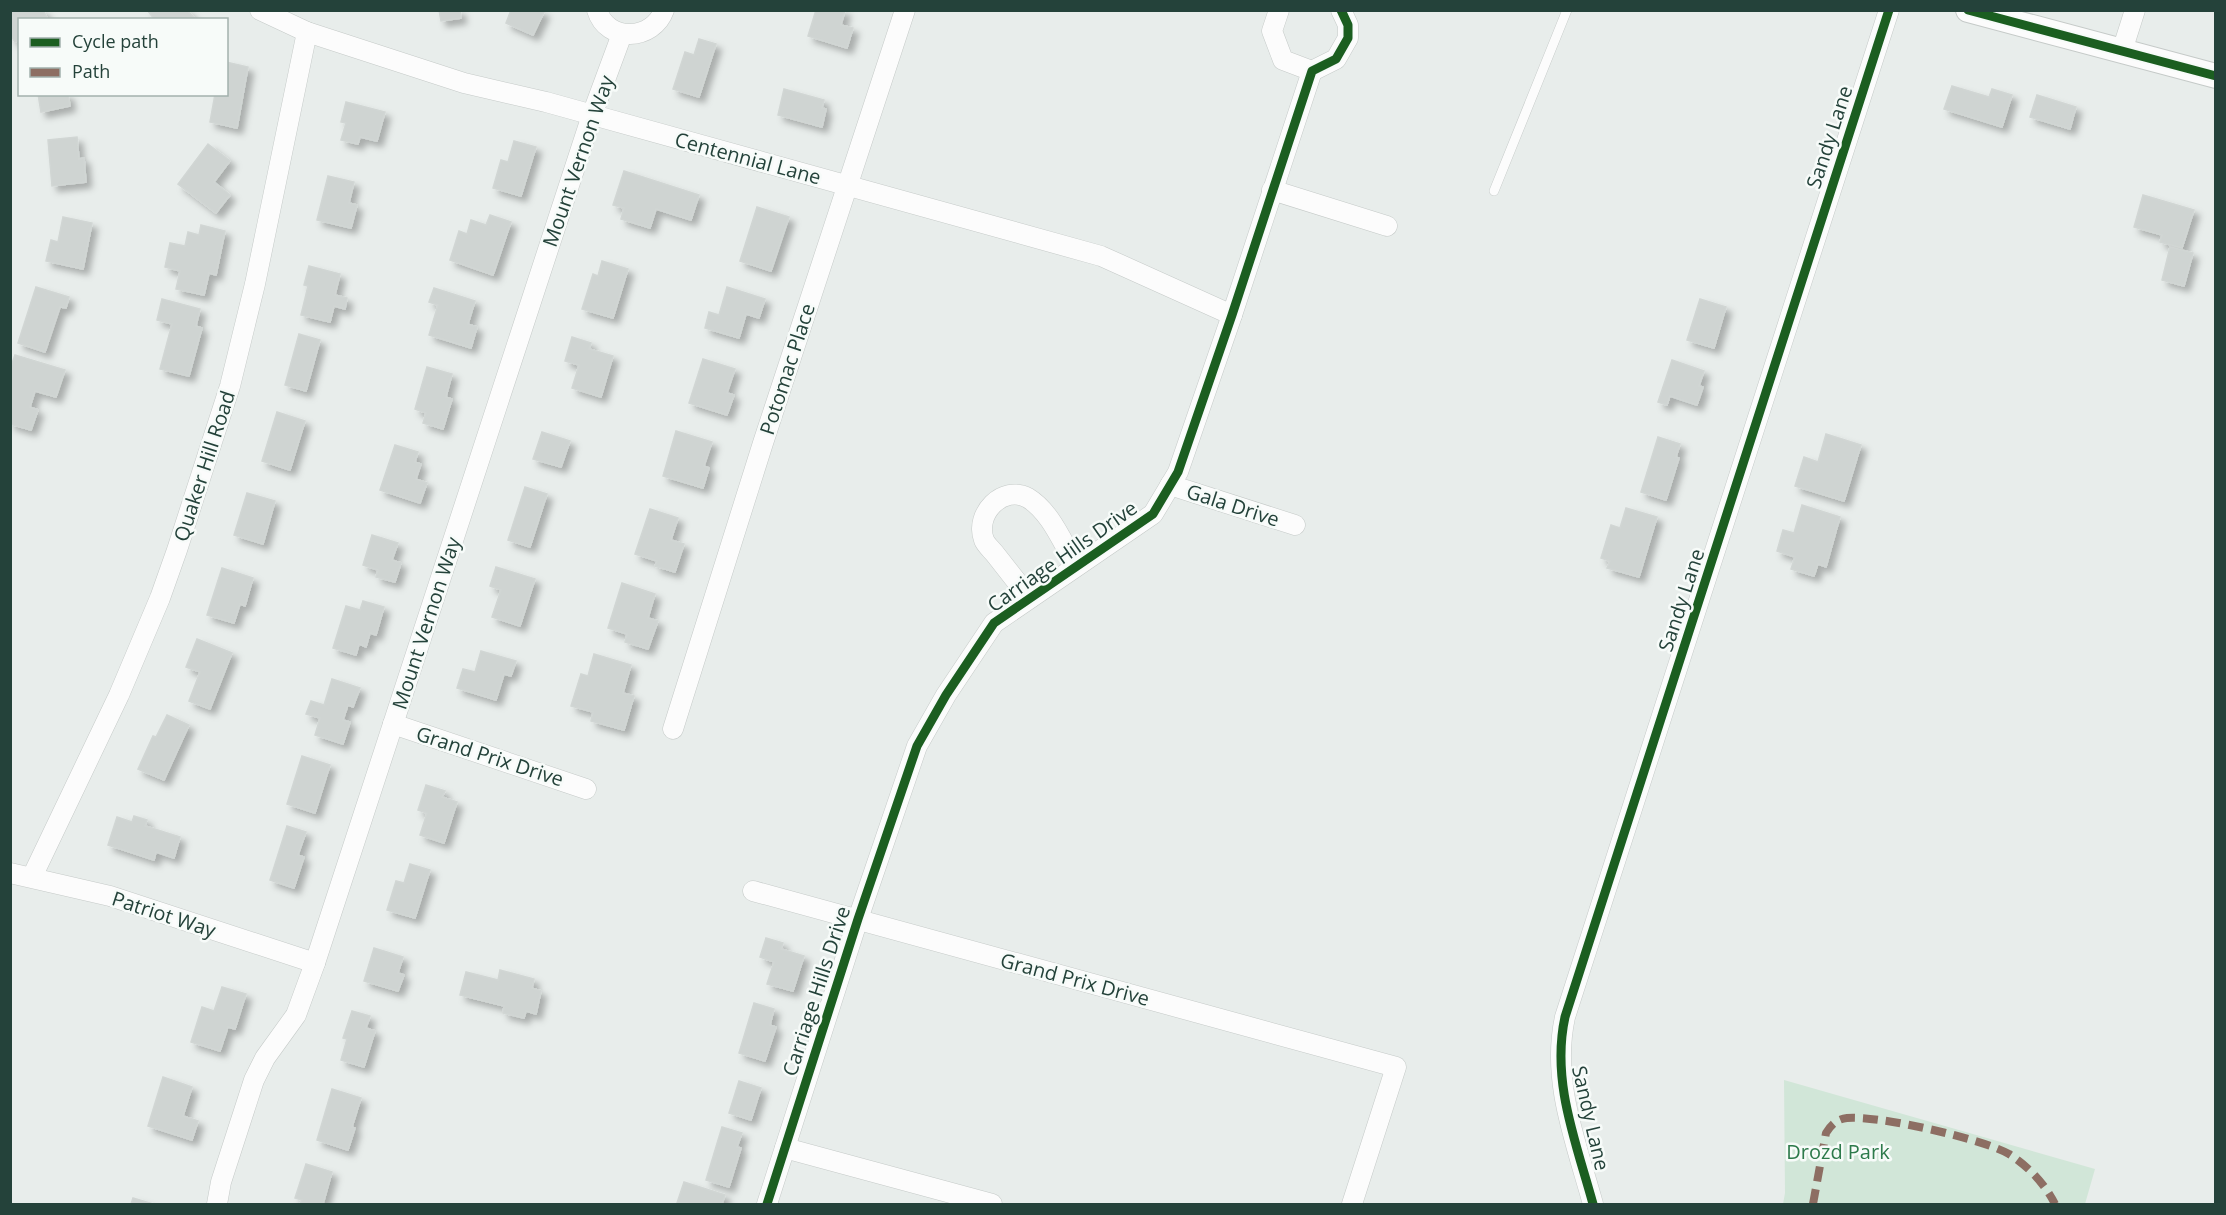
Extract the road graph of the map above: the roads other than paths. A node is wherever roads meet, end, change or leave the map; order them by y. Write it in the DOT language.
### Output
graph roads {
  1 [pos="260,10"];
  2 [pos="597,10"];
  3 [pos="664,10"];
  4 [pos="905,10"];
  5 [pos="1280,10"];
  6 [pos="1341,10"];
  7 [pos="1567,10"];
  8 [pos="1889,10"];
  9 [pos="1968,10"];
  10 [pos="2135,10"];
  11 [pos="307,32"];
  12 [pos="622,34"];
  13 [pos="2122,51"];
  14 [pos="1312,71"];
  15 [pos="2216,76"];
  16 [pos="592,115"];
  17 [pos="848,185"];
  18 [pos="1272,190"];
  19 [pos="1494,191"];
  20 [pos="1387,226"];
  21 [pos="1232,315"];
  22 [pos="1170,485"];
  23 [pos="1295,525"];
  24 [pos="1076,566"];
  25 [pos="1030,598"];
  26 [pos="393,724"];
  27 [pos="673,729"];
  28 [pos="586,789"];
  29 [pos="10,873"];
  30 [pos="32,877"];
  31 [pos="753,891"];
  32 [pos="858,919"];
  33 [pos="315,963"];
  34 [pos="785,1148"];
  35 [pos="217,1204"];
  36 [pos="767,1204"];
  37 [pos="992,1204"];
  38 [pos="1352,1204"];
  39 [pos="1593,1204"];
  1 -- 11 [label="street, Centennial Lane"];
  2 -- 12 [label="street"];
  3 -- 12 [label="street"];
  4 -- 17 [label="street, Potomac Place"];
  5 -- 14 [label="street"];
  6 -- 14 [label="street"];
  7 -- 19 [label="lane"];
  8 -- 39 [label="street, Sandy Lane"];
  9 -- 13 [label="street"];
  10 -- 13 [label="street"];
  11 -- 16 [label="street, Centennial Lane"];
  11 -- 30 [label="street, Quaker Hill Road"];
  12 -- 16 [label="street, Mount Vernon Way"];
  13 -- 15 [label="street"];
  14 -- 18 [label="street, Carriage Hills Drive"];
  16 -- 17 [label="street, Centennial Lane"];
  16 -- 26 [label="street, Mount Vernon Way"];
  17 -- 21 [label="street, Centennial Lane"];
  17 -- 27 [label="street, Potomac Place"];
  18 -- 20 [label="street"];
  18 -- 21 [label="street, Carriage Hills Drive"];
  21 -- 22 [label="street, Carriage Hills Drive"];
  22 -- 23 [label="street, Gala Drive"];
  22 -- 24 [label="street, Carriage Hills Drive"];
  24 -- 25 [label="street, Carriage Hills Drive"];
  24 -- 25 [label="street"];
  25 -- 32 [label="street, Carriage Hills Drive"];
  26 -- 28 [label="street, Grand Prix Drive"];
  26 -- 33 [label="street, Mount Vernon Way"];
  29 -- 30 [label="street, Patriot Way"];
  30 -- 33 [label="street, Patriot Way"];
  31 -- 32 [label="street, Grand Prix Drive"];
  32 -- 34 [label="street, Carriage Hills Drive"];
  32 -- 38 [label="street, Grand Prix Drive"];
  33 -- 35 [label="street, Mount Vernon Way"];
  34 -- 36 [label="street, Carriage Hills Drive"];
  34 -- 37 [label="street"];
}
